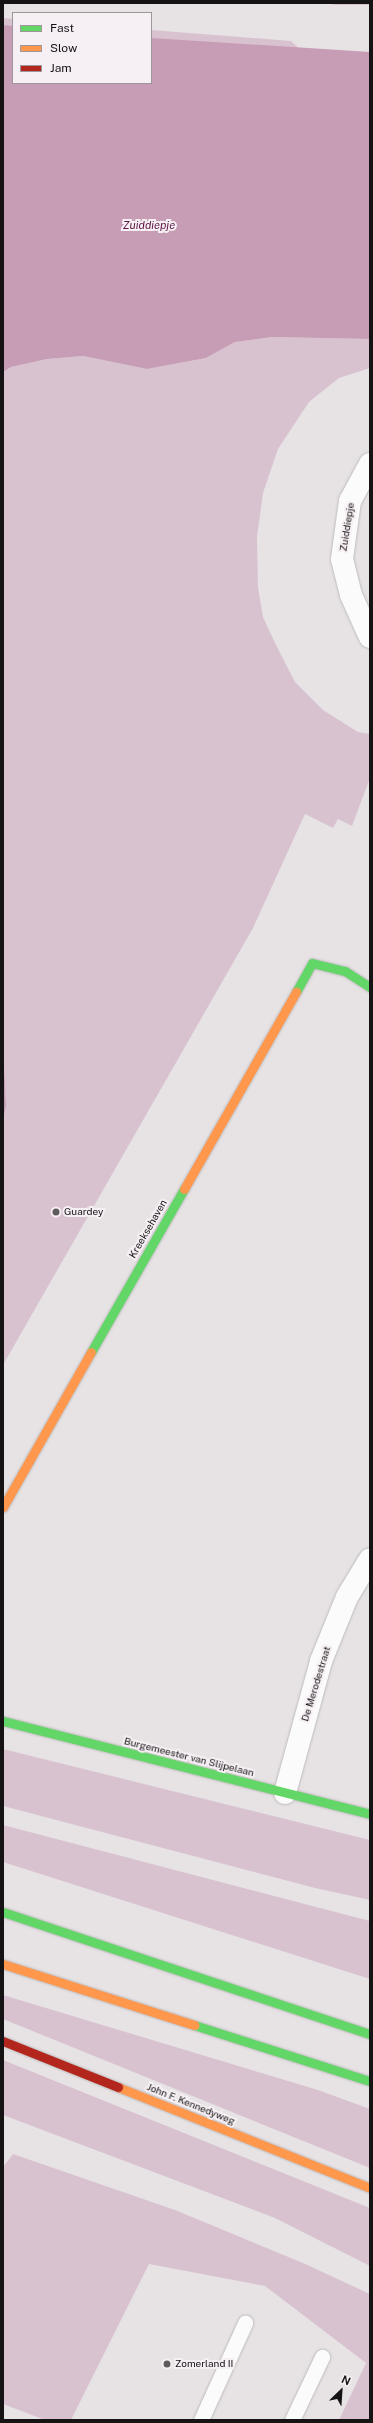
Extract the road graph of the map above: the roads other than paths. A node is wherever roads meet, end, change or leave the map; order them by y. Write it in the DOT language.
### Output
graph roads {
  1 [pos="370,464"];
  2 [pos="370,637"];
  3 [pos="370,987"];
  4 [pos="3,1507"];
  5 [pos="370,1559"];
  6 [pos="3,1721"];
  7 [pos="285,1793"];
  8 [pos="370,1814"];
  9 [pos="3,1912"];
  10 [pos="3,1964"];
  11 [pos="370,2034"];
  12 [pos="3,2041"];
  13 [pos="370,2081"];
  14 [pos="370,2188"];
  15 [pos="245,2323"];
  16 [pos="322,2357"];
  17 [pos="201,2420"];
  18 [pos="292,2420"];
  1 -- 2 [label="street, Zuiddiepje"];
  3 -- 4 [label="main road, Kreeksehaven"];
  5 -- 7 [label="street, De Merodestraat"];
  6 -- 7 [label="main road, Burgemeester van Slijpelaan"];
  7 -- 8 [label="main road, Burgemeester van Slijpelaan"];
  9 -- 11 [label="main road"];
  10 -- 13 [label="main road"];
  12 -- 14 [label="main road, John F. Kennedyweg"];
  15 -- 17 [label="lane"];
  16 -- 18 [label="lane"];
}
